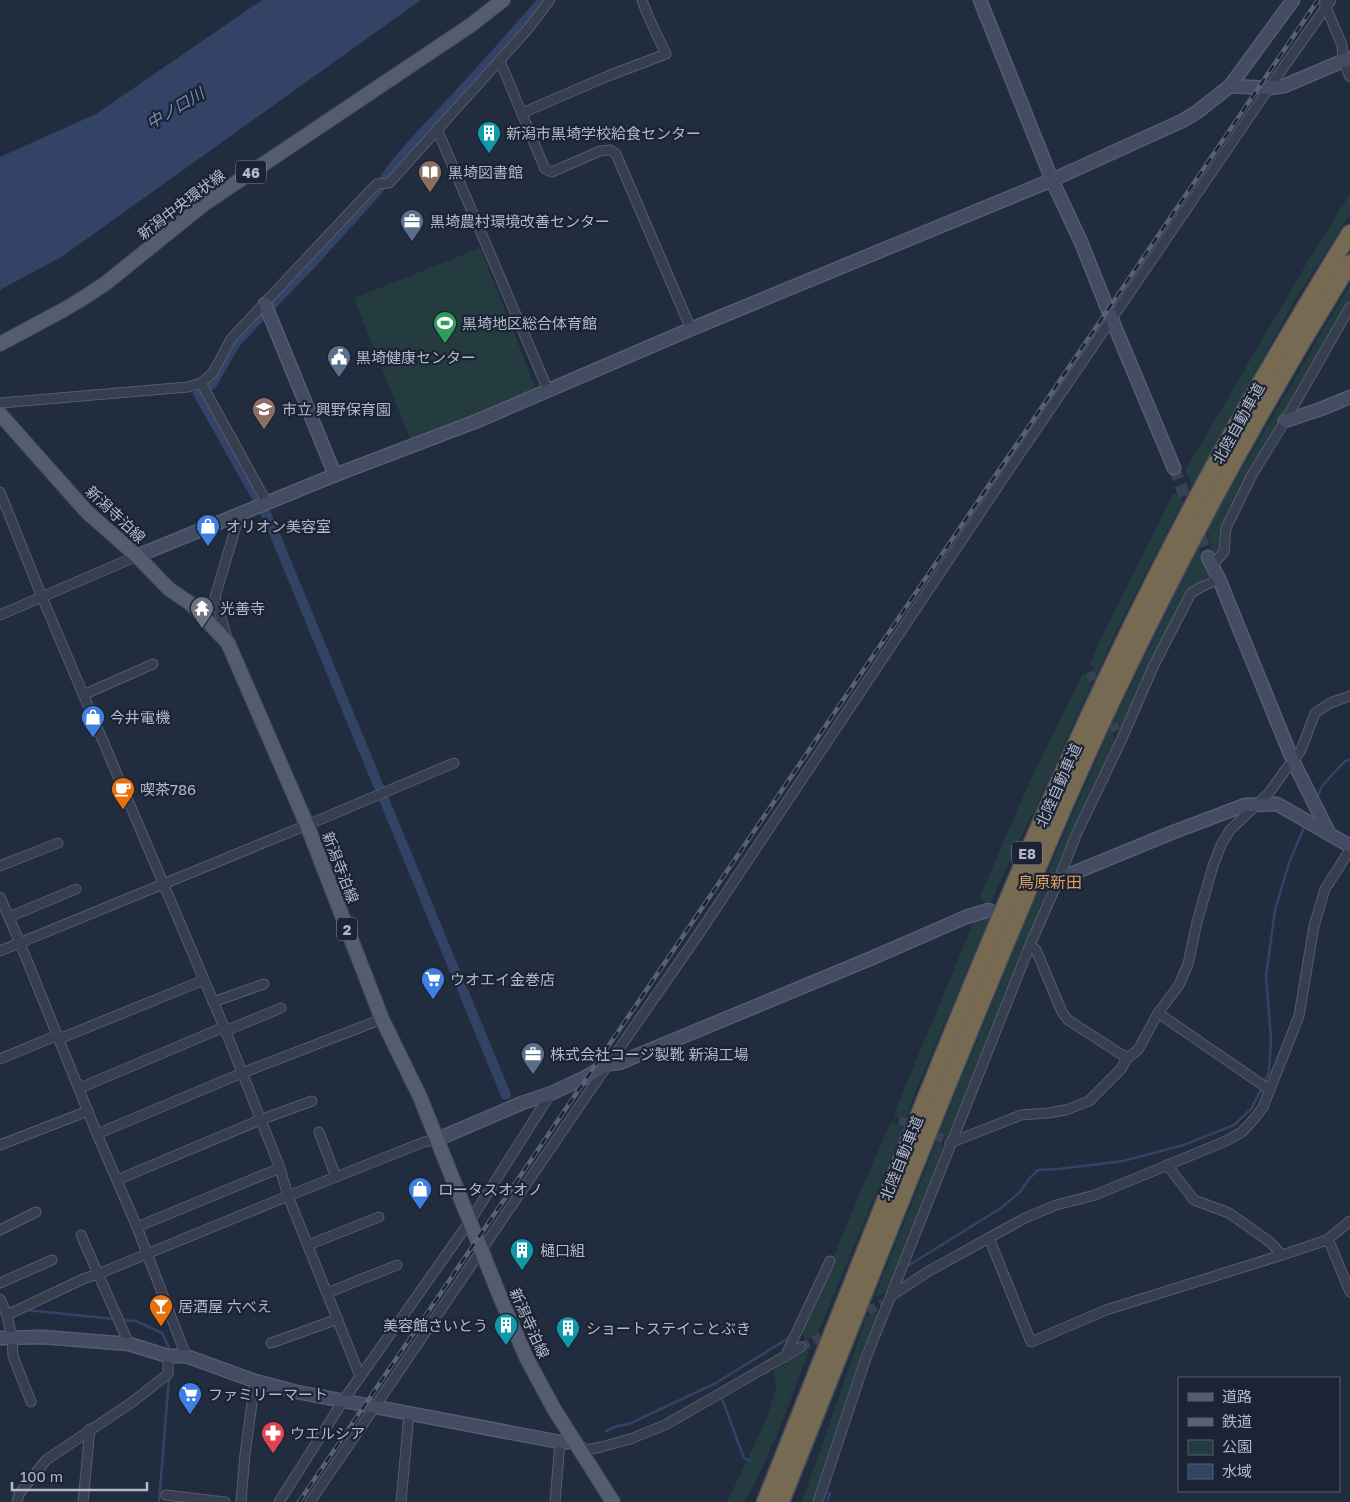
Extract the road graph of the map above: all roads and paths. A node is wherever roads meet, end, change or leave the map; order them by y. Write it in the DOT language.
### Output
graph roads {
  1 [pos="503,0"];
  2 [pos="550,0"];
  3 [pos="642,0"];
  4 [pos="980,0"];
  5 [pos="1293,0"];
  6 [pos="1327,2"];
  7 [pos="500,60"];
  8 [pos="1347,60"];
  9 [pos="1350,77"];
  10 [pos="1230,86"];
  11 [pos="1268,88"];
  12 [pos="522,113"];
  13 [pos="437,129"];
  14 [pos="1052,180"];
  15 [pos="1350,234"];
  16 [pos="1350,263"];
  17 [pos="265,304"];
  18 [pos="1350,307"];
  19 [pos="1112,320"];
  20 [pos="691,329"];
  21 [pos="0,344"];
  22 [pos="201,383"];
  23 [pos="548,390"];
  24 [pos="1350,397"];
  25 [pos="0,403"];
  26 [pos="0,414"];
  27 [pos="1285,421"];
  28 [pos="1174,468"];
  29 [pos="335,475"];
  30 [pos="0,492"];
  31 [pos="267,503"];
  32 [pos="235,517"];
  33 [pos="137,556"];
  34 [pos="1210,561"];
  35 [pos="1219,579"];
  36 [pos="42,597"];
  37 [pos="0,614"];
  38 [pos="228,643"];
  39 [pos="153,664"];
  40 [pos="83,695"];
  41 [pos="1350,696"];
  42 [pos="1293,762"];
  43 [pos="454,763"];
  44 [pos="1256,806"];
  45 [pos="307,825"];
  46 [pos="1330,833"];
  47 [pos="58,843"];
  48 [pos="1350,846"];
  49 [pos="1350,850"];
  50 [pos="0,866"];
  51 [pos="1059,879"];
  52 [pos="1046,882"];
  53 [pos="164,883"];
  54 [pos="76,889"];
  55 [pos="0,897"];
  56 [pos="989,910"];
  57 [pos="9,917"];
  58 [pos="20,943"];
  59 [pos="1030,945"];
  60 [pos="0,951"];
  61 [pos="204,980"];
  62 [pos="264,984"];
  63 [pos="213,1002"];
  64 [pos="281,1008"];
  65 [pos="1158,1013"];
  66 [pos="382,1019"];
  67 [pos="224,1029"];
  68 [pos="58,1037"];
  69 [pos="1127,1058"];
  70 [pos="0,1059"];
  71 [pos="608,1064"];
  72 [pos="242,1073"];
  73 [pos="80,1088"];
  74 [pos="1270,1090"];
  75 [pos="552,1093"];
  76 [pos="312,1101"];
  77 [pos="88,1110"];
  78 [pos="260,1120"];
  79 [pos="319,1132"];
  80 [pos="97,1134"];
  81 [pos="438,1140"];
  82 [pos="946,1141"];
  83 [pos="0,1145"];
  84 [pos="1167,1165"];
  85 [pos="280,1168"];
  86 [pos="336,1177"];
  87 [pos="117,1180"];
  88 [pos="288,1196"];
  89 [pos="36,1212"];
  90 [pos="379,1217"];
  91 [pos="470,1221"];
  92 [pos="1350,1221"];
  93 [pos="137,1227"];
  94 [pos="0,1230"];
  95 [pos="81,1235"];
  96 [pos="989,1238"];
  97 [pos="1327,1240"];
  98 [pos="308,1245"];
  99 [pos="482,1251"];
  100 [pos="147,1254"];
  101 [pos="1282,1256"];
  102 [pos="52,1260"];
  103 [pos="830,1261"];
  104 [pos="397,1265"];
  105 [pos="98,1274"];
  106 [pos="0,1283"];
  107 [pos="327,1292"];
  108 [pos="1350,1292"];
  109 [pos="891,1296"];
  110 [pos="0,1299"];
  111 [pos="883,1303"];
  112 [pos="7,1314"];
  113 [pos="338,1319"];
  114 [pos="6,1338"];
  115 [pos="271,1343"];
  116 [pos="129,1344"];
  117 [pos="801,1347"];
  118 [pos="168,1356"];
  119 [pos="186,1356"];
  120 [pos="785,1357"];
  121 [pos="360,1376"];
  122 [pos="255,1380"];
  123 [pos="344,1401"];
  124 [pos="31,1402"];
  125 [pos="375,1408"];
  126 [pos="409,1414"];
  127 [pos="90,1429"];
  128 [pos="560,1442"];
  129 [pos="575,1442"];
  130 [pos="166,1495"];
  131 [pos="17,1502"];
  132 [pos="83,1502"];
  133 [pos="225,1502"];
  134 [pos="241,1502"];
  135 [pos="279,1502"];
  136 [pos="310,1502"];
  137 [pos="401,1502"];
  138 [pos="555,1502"];
  139 [pos="613,1502"];
  140 [pos="765,1502"];
  141 [pos="781,1502"];
  142 [pos="818,1502"];
  1 -- 21 [label="main road, 新潟中央環状線 / 46"];
  2 -- 7 [label="street"];
  3 -- 12 [label="street"];
  4 -- 14 [label="street"];
  5 -- 10 [label="street"];
  6 -- 8 [label="street"];
  6 -- 11 [label="street"];
  7 -- 12 [label="street"];
  7 -- 13 [label="street"];
  8 -- 9 [label="street"];
  8 -- 11 [label="street"];
  10 -- 11 [label="street"];
  10 -- 14 [label="street"];
  11 -- 19 [label="street"];
  12 -- 20 [label="street"];
  13 -- 17 [label="street"];
  13 -- 23 [label="street"];
  14 -- 19 [label="street"];
  14 -- 20 [label="street"];
  15 -- 140 [label="highway, 北陸自動車道 / E8"];
  16 -- 141 [label="highway, 北陸自動車道 / E8"];
  17 -- 22 [label="street"];
  17 -- 29 [label="street"];
  18 -- 27 [label="street"];
  19 -- 28 [label="street"];
  19 -- 71 [label="street"];
  20 -- 23 [label="street"];
  22 -- 25 [label="street"];
  22 -- 31 [label="street"];
  23 -- 29 [label="street"];
  24 -- 27 [label="street"];
  26 -- 33 [label="main road, 新潟寺泊線 / 2"];
  27 -- 34 [label="street"];
  29 -- 31 [label="street"];
  30 -- 36 [label="street"];
  31 -- 32 [label="street"];
  32 -- 33 [label="street"];
  32 -- 38 [label="street"];
  33 -- 36 [label="street"];
  33 -- 38 [label="main road, 新潟寺泊線 / 2"];
  34 -- 35 [label="street"];
  35 -- 42 [label="street"];
  35 -- 51 [label="street"];
  36 -- 37 [label="street"];
  36 -- 40 [label="street"];
  38 -- 45 [label="main road, 新潟寺泊線 / 2"];
  39 -- 40 [label="street"];
  40 -- 53 [label="street"];
  41 -- 42 [label="street"];
  42 -- 44 [label="street"];
  42 -- 46 [label="street"];
  43 -- 45 [label="street"];
  44 -- 46 [label="street"];
  44 -- 51 [label="street"];
  44 -- 65 [label="street"];
  45 -- 53 [label="street"];
  45 -- 66 [label="main road, 新潟寺泊線 / 2"];
  46 -- 48 [label="street"];
  47 -- 50 [label="street"];
  49 -- 74 [label="street"];
  51 -- 52 [label="street"];
  51 -- 59 [label="street"];
  53 -- 58 [label="street"];
  53 -- 61 [label="street"];
  54 -- 57 [label="street"];
  55 -- 57 [label="street"];
  56 -- 71 [label="street"];
  57 -- 58 [label="street"];
  58 -- 60 [label="street"];
  58 -- 68 [label="street"];
  59 -- 69 [label="street"];
  59 -- 82 [label="street"];
  61 -- 63 [label="street"];
  61 -- 68 [label="street"];
  62 -- 63 [label="street"];
  63 -- 67 [label="street"];
  64 -- 67 [label="street"];
  65 -- 69 [label="street"];
  65 -- 74 [label="street"];
  66 -- 72 [label="street"];
  66 -- 81 [label="main road, 新潟寺泊線 / 2"];
  67 -- 72 [label="street"];
  67 -- 73 [label="street"];
  68 -- 70 [label="street"];
  68 -- 73 [label="street"];
  69 -- 82 [label="street"];
  71 -- 75 [label="street"];
  71 -- 99 [label="street"];
  72 -- 78 [label="street"];
  72 -- 80 [label="street"];
  73 -- 77 [label="street"];
  74 -- 84 [label="street"];
  75 -- 81 [label="street"];
  75 -- 91 [label="street"];
  76 -- 78 [label="street"];
  77 -- 80 [label="street"];
  77 -- 83 [label="street"];
  78 -- 85 [label="street"];
  78 -- 87 [label="street"];
  79 -- 86 [label="street"];
  80 -- 87 [label="street"];
  81 -- 86 [label="street"];
  81 -- 91 [label="main road, 新潟寺泊線 / 2"];
  82 -- 109 [label="street"];
  84 -- 96 [label="street"];
  84 -- 101 [label="street"];
  85 -- 88 [label="street"];
  85 -- 93 [label="street"];
  86 -- 88 [label="street"];
  87 -- 93 [label="street"];
  88 -- 98 [label="street"];
  88 -- 100 [label="street"];
  89 -- 94 [label="street"];
  90 -- 98 [label="street"];
  91 -- 99 [label="main road, 新潟寺泊線 / 2"];
  91 -- 121 [label="street"];
  92 -- 97 [label="street"];
  93 -- 100 [label="street"];
  95 -- 105 [label="street"];
  96 -- 101 [label="street"];
  96 -- 109 [label="street"];
  97 -- 101 [label="street"];
  97 -- 108 [label="street"];
  98 -- 107 [label="street"];
  99 -- 125 [label="street"];
  99 -- 129 [label="main road, 新潟寺泊線 / 2"];
  100 -- 105 [label="street"];
  100 -- 119 [label="street"];
  102 -- 106 [label="street"];
  103 -- 120 [label="street"];
  104 -- 107 [label="street"];
  105 -- 112 [label="street"];
  105 -- 116 [label="street"];
  107 -- 113 [label="street"];
  109 -- 111 [label="street"];
  109 -- 142 [label="street"];
  110 -- 112 [label="street"];
  112 -- 114 [label="street"];
  113 -- 115 [label="street"];
  113 -- 121 [label="street"];
  114 -- 116 [label="street"];
  114 -- 124 [label="street"];
  116 -- 118 [label="street"];
  117 -- 120 [label="street"];
  118 -- 119 [label="street"];
  118 -- 127 [label="street"];
  119 -- 122 [label="street"];
  120 -- 129 [label="street"];
  121 -- 123 [label="street"];
  122 -- 123 [label="street"];
  122 -- 134 [label="street"];
  123 -- 125 [label="street"];
  123 -- 135 [label="street"];
  125 -- 126 [label="street"];
  125 -- 136 [label="street"];
  126 -- 128 [label="street"];
  126 -- 137 [label="street"];
  127 -- 131 [label="street"];
  127 -- 132 [label="street"];
  128 -- 129 [label="street"];
  128 -- 138 [label="street"];
  129 -- 139 [label="main road, 新潟寺泊線 / 2"];
  130 -- 133 [label="street"];
}
